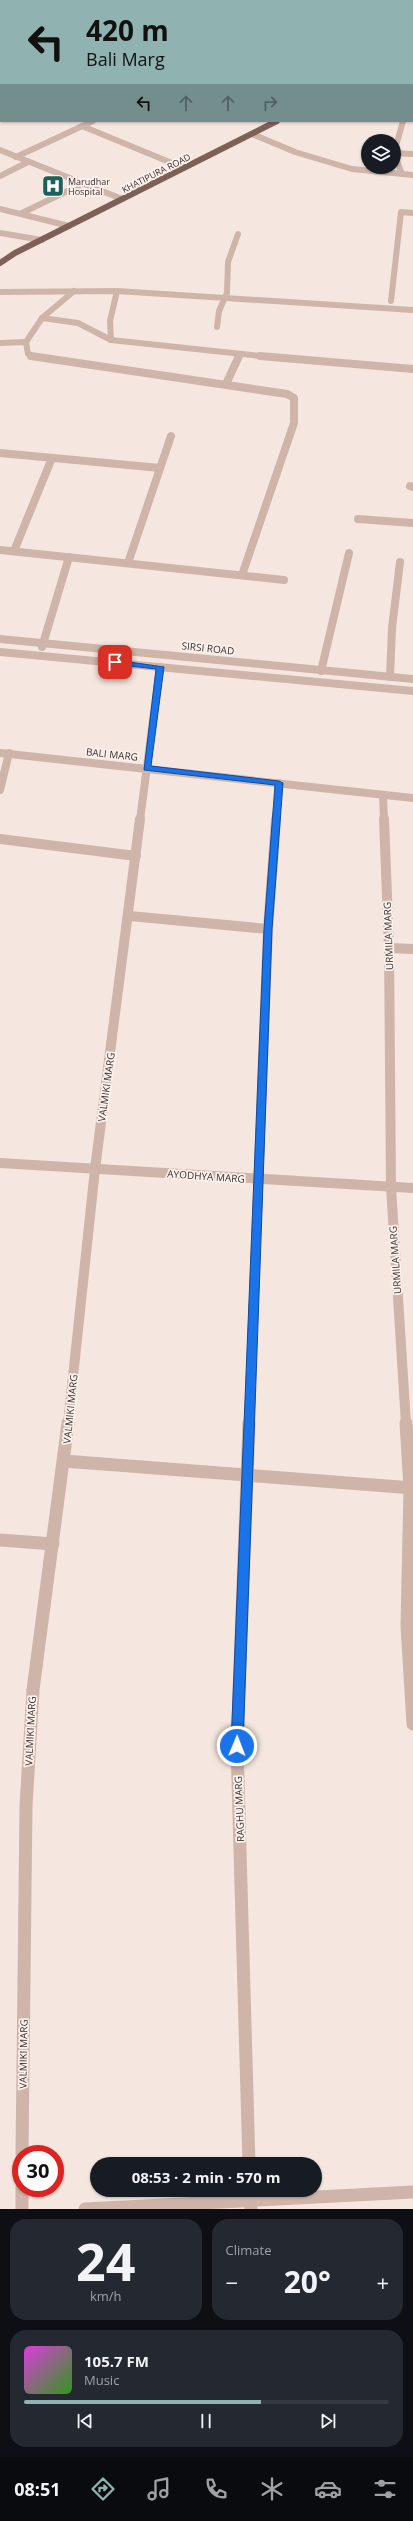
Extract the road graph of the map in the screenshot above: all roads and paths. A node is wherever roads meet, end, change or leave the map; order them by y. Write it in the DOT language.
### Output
graph roads {
  1 [pos="370,0"];
  2 [pos="375,0"];
  3 [pos="91,122"];
  4 [pos="275,122"];
  5 [pos="403,122"];
  6 [pos="82,126"];
  7 [pos="252,134"];
  8 [pos="399,134"];
  9 [pos="0,150"];
  10 [pos="413,154"];
  11 [pos="16,157"];
  12 [pos="28,162"];
  13 [pos="184,168"];
  14 [pos="402,174"];
  15 [pos="413,175"];
  16 [pos="0,176"];
  17 [pos="82,184"];
  18 [pos="122,200"];
  19 [pos="0,210"];
  20 [pos="22,213"];
  21 [pos="413,213"];
  22 [pos="69,226"];
  23 [pos="0,233"];
  24 [pos="238,234"];
  25 [pos="42,240"];
  26 [pos="0,263"];
  27 [pos="74,291"];
  28 [pos="117,291"];
  29 [pos="0,292"];
  30 [pos="224,298"];
  31 [pos="391,301"];
  32 [pos="413,310"];
  33 [pos="42,318"];
  34 [pos="217,327"];
  35 [pos="111,340"];
  36 [pos="26,342"];
  37 [pos="0,343"];
  38 [pos="239,354"];
  39 [pos="413,369"];
  40 [pos="226,384"];
  41 [pos="171,436"];
  42 [pos="0,453"];
  43 [pos="52,458"];
  44 [pos="160,468"];
  45 [pos="358,519"];
  46 [pos="413,524"];
  47 [pos="0,550"];
  48 [pos="14,551"];
  49 [pos="349,553"];
  50 [pos="69,557"];
  51 [pos="400,562"];
  52 [pos="128,563"];
  53 [pos="242,575"];
  54 [pos="284,580"];
  55 [pos="0,639"];
  56 [pos="44,642"];
  57 [pos="0,652"];
  58 [pos="40,655"];
  59 [pos="160,667"];
  60 [pos="321,671"];
  61 [pos="390,677"];
  62 [pos="413,679"];
  63 [pos="413,691"];
  64 [pos="0,752"];
  65 [pos="9,753"];
  66 [pos="147,768"];
  67 [pos="279,783"];
  68 [pos="0,790"];
  69 [pos="383,795"];
  70 [pos="413,798"];
  71 [pos="0,839"];
  72 [pos="136,856"];
  73 [pos="130,916"];
  74 [pos="268,929"];
  75 [pos="389,948"];
  76 [pos="413,949"];
  77 [pos="0,1163"];
  78 [pos="95,1169"];
  79 [pos="259,1179"];
  80 [pos="391,1187"];
  81 [pos="413,1188"];
  82 [pos="64,1461"];
  83 [pos="248,1474"];
  84 [pos="411,1488"];
  85 [pos="0,1540"];
  86 [pos="53,1544"];
  87 [pos="413,1724"];
  88 [pos="22,2145"];
  89 [pos="249,2157"];
  90 [pos="413,2192"];
  91 [pos="22,2197"];
  92 [pos="250,2200"];
  93 [pos="22,2209"];
  94 [pos="85,2209"];
  1 -- 2 [label="street"];
  3 -- 6 [label="street"];
  4 -- 7 [label="main road, KHATIPURA ROAD"];
  5 -- 8 [label="street"];
  6 -- 11 [label="street"];
  6 -- 13 [label="street"];
  7 -- 13 [label="main road, KHATIPURA ROAD"];
  7 -- 14 [label="street"];
  9 -- 11 [label="street"];
  10 -- 14 [label="street"];
  11 -- 12 [label="street"];
  12 -- 16 [label="street"];
  12 -- 17 [label="street"];
  13 -- 18 [label="main road, KHATIPURA ROAD"];
  14 -- 15 [label="street"];
  17 -- 18 [label="street"];
  17 -- 20 [label="street"];
  18 -- 22 [label="main road, KHATIPURA ROAD"];
  19 -- 20 [label="street"];
  20 -- 22 [label="street"];
  21 -- 31 [label="street"];
  22 -- 25 [label="main road, KHATIPURA ROAD"];
  23 -- 25 [label="street"];
  24 -- 30 [label="street"];
  25 -- 26 [label="main road, KHATIPURA ROAD"];
  27 -- 28 [label="street"];
  27 -- 29 [label="street"];
  27 -- 33 [label="street"];
  28 -- 30 [label="street"];
  28 -- 35 [label="street"];
  30 -- 32 [label="street"];
  30 -- 34 [label="street"];
  33 -- 35 [label="street"];
  33 -- 36 [label="street"];
  35 -- 38 [label="street"];
  36 -- 37 [label="street"];
  36 -- 40 [label="street"];
  38 -- 39 [label="street"];
  38 -- 40 [label="street"];
  40 -- 53 [label="street"];
  41 -- 44 [label="street"];
  42 -- 43 [label="street"];
  43 -- 44 [label="street"];
  43 -- 48 [label="street"];
  44 -- 52 [label="street"];
  45 -- 46 [label="street"];
  47 -- 48 [label="street"];
  48 -- 50 [label="street"];
  49 -- 60 [label="street"];
  50 -- 52 [label="street"];
  50 -- 56 [label="street"];
  51 -- 61 [label="street"];
  52 -- 53 [label="street"];
  53 -- 54 [label="street"];
  55 -- 56 [label="street, SIRSI ROAD"];
  56 -- 58 [label="street"];
  56 -- 60 [label="street, SIRSI ROAD"];
  57 -- 58 [label="street"];
  58 -- 59 [label="street"];
  59 -- 63 [label="street"];
  59 -- 66 [label="street, VALMIKI MARG"];
  60 -- 61 [label="street, SIRSI ROAD"];
  61 -- 62 [label="street, SIRSI ROAD"];
  64 -- 65 [label="street, BALI MARG"];
  65 -- 66 [label="street, BALI MARG"];
  65 -- 68 [label="street"];
  66 -- 67 [label="street, BALI MARG"];
  66 -- 72 [label="street, VALMIKI MARG"];
  67 -- 69 [label="street, BALI MARG"];
  67 -- 74 [label="street, RAGHU MARG"];
  69 -- 70 [label="street, BALI MARG"];
  69 -- 75 [label="street, URMILA MARG"];
  71 -- 72 [label="street"];
  72 -- 73 [label="street, VALMIKI MARG"];
  73 -- 74 [label="street"];
  73 -- 78 [label="street, VALMIKI MARG"];
  74 -- 79 [label="street, RAGHU MARG"];
  75 -- 76 [label="street"];
  75 -- 80 [label="street, URMILA MARG"];
  77 -- 78 [label="street, AYODHYA MARG"];
  78 -- 79 [label="street, AYODHYA MARG"];
  78 -- 82 [label="street, VALMIKI MARG"];
  79 -- 80 [label="street, AYODHYA MARG"];
  79 -- 83 [label="street, RAGHU MARG"];
  80 -- 81 [label="street, AYODHYA MARG"];
  80 -- 84 [label="street, URMILA MARG"];
  82 -- 83 [label="street"];
  82 -- 86 [label="street, VALMIKI MARG"];
  83 -- 84 [label="street"];
  83 -- 89 [label="street, RAGHU MARG"];
  84 -- 87 [label="street, URMILA MARG"];
  85 -- 86 [label="street"];
  86 -- 88 [label="street, VALMIKI MARG"];
  90 -- 92 [label="street"];
  91 -- 93 [label="street"];
  92 -- 94 [label="street"];
}
